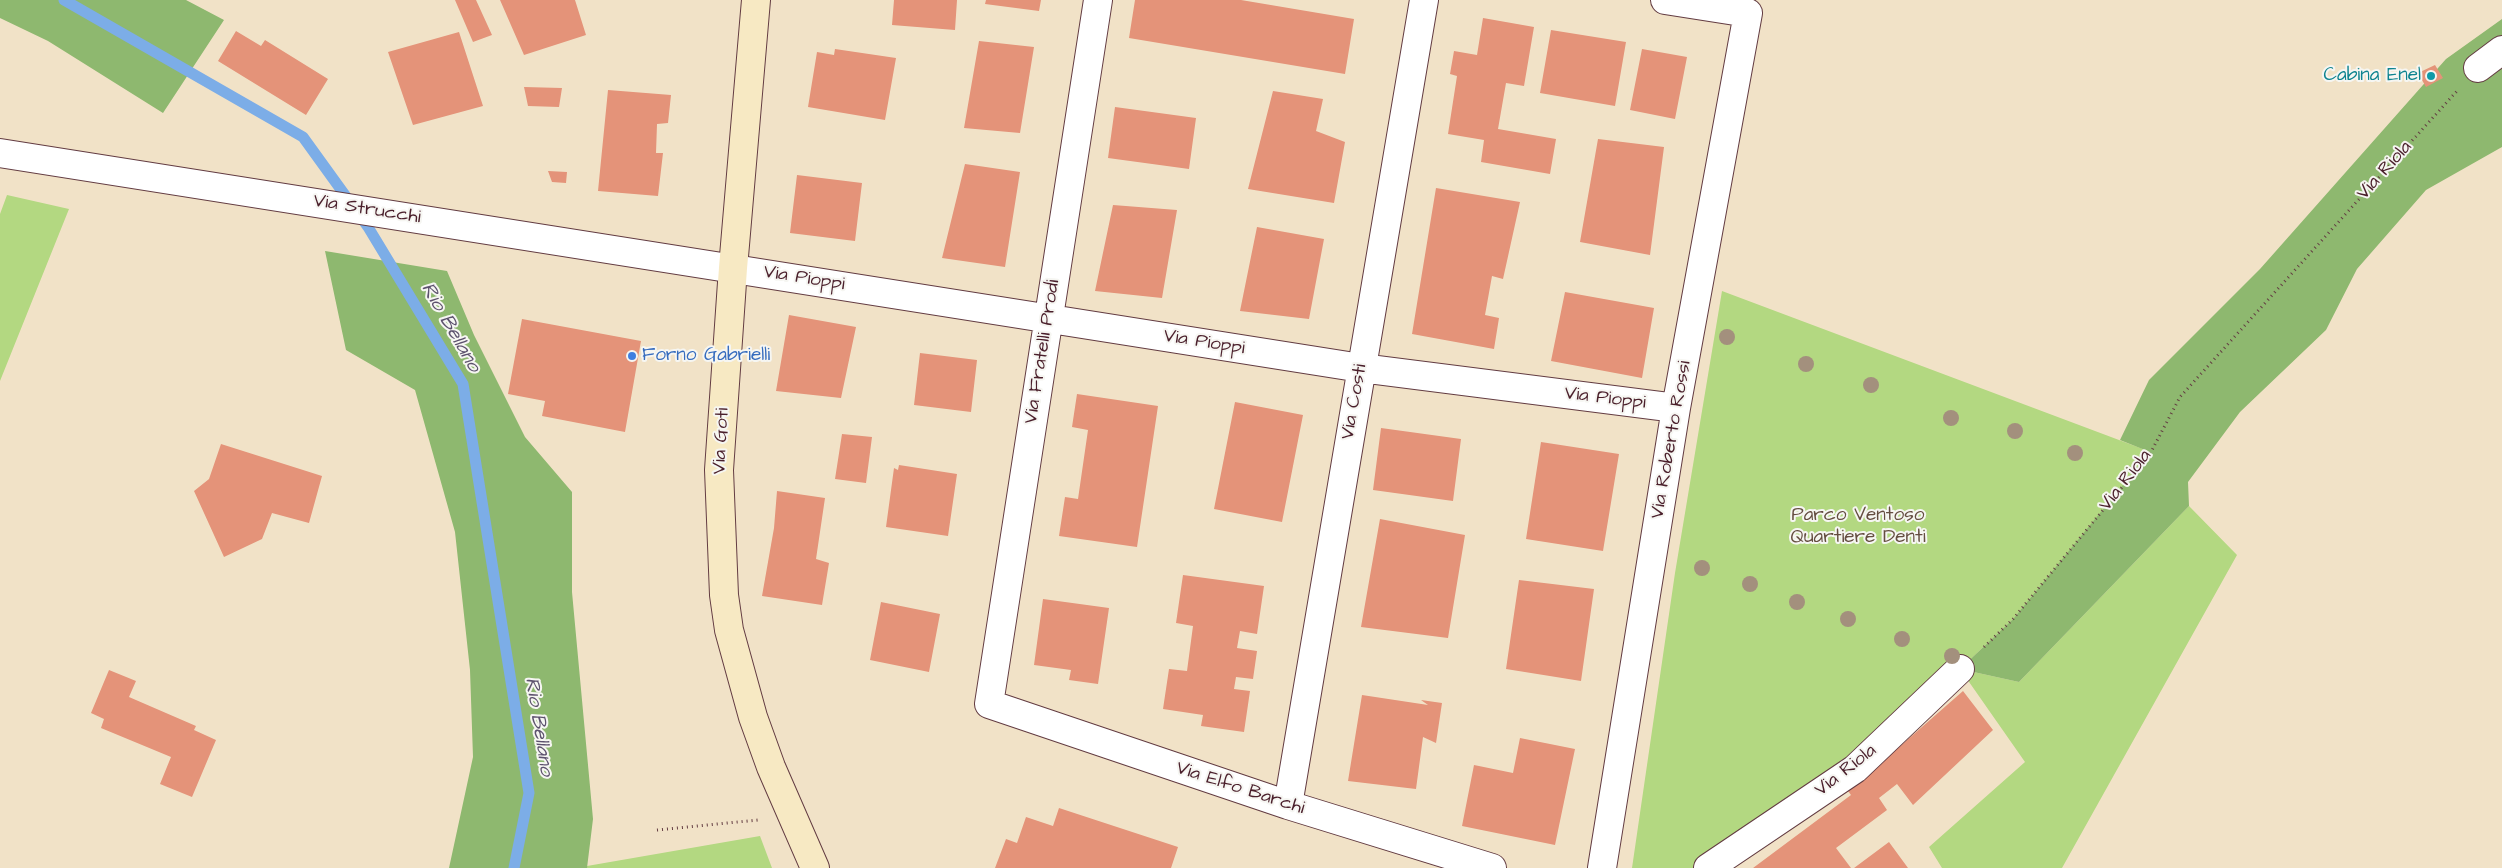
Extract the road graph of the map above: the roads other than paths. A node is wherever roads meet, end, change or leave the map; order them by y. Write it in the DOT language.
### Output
graph roads {
  1 [pos="756,0"];
  2 [pos="1098,0"];
  3 [pos="1424,0"];
  4 [pos="1665,0"];
  5 [pos="2502,50"];
  6 [pos="2478,68"];
  7 [pos="0,153"];
  8 [pos="733,268"];
  9 [pos="1048,317"];
  10 [pos="1361,368"];
  11 [pos="1676,408"];
  12 [pos="1960,669"];
  13 [pos="989,704"];
  14 [pos="1288,805"];
  15 [pos="815,868"];
  16 [pos="1492,868"];
  17 [pos="1602,868"];
  18 [pos="1708,868"];
  1 -- 8 [label="street, Via Goti"];
  2 -- 9 [label="street, Via Fratelli Prodi"];
  3 -- 10 [label="street, Via Costi"];
  4 -- 11 [label="street, Via Roberto Rossi"];
  5 -- 6 [label="street"];
  7 -- 8 [label="street, Via Strucchi"];
  8 -- 9 [label="street, Via Pioppi"];
  8 -- 15 [label="street, Via Goti"];
  9 -- 10 [label="street, Via Pioppi"];
  9 -- 13 [label="street, Via Fratelli Prodi"];
  10 -- 11 [label="street, Via Pioppi"];
  10 -- 14 [label="street, Via Costi"];
  11 -- 17 [label="street, Via Roberto Rossi"];
  12 -- 18 [label="street, Via Riola"];
  13 -- 14 [label="street, Via Elfo Barchi"];
  14 -- 16 [label="street, Via Elfo Barchi"];
}
